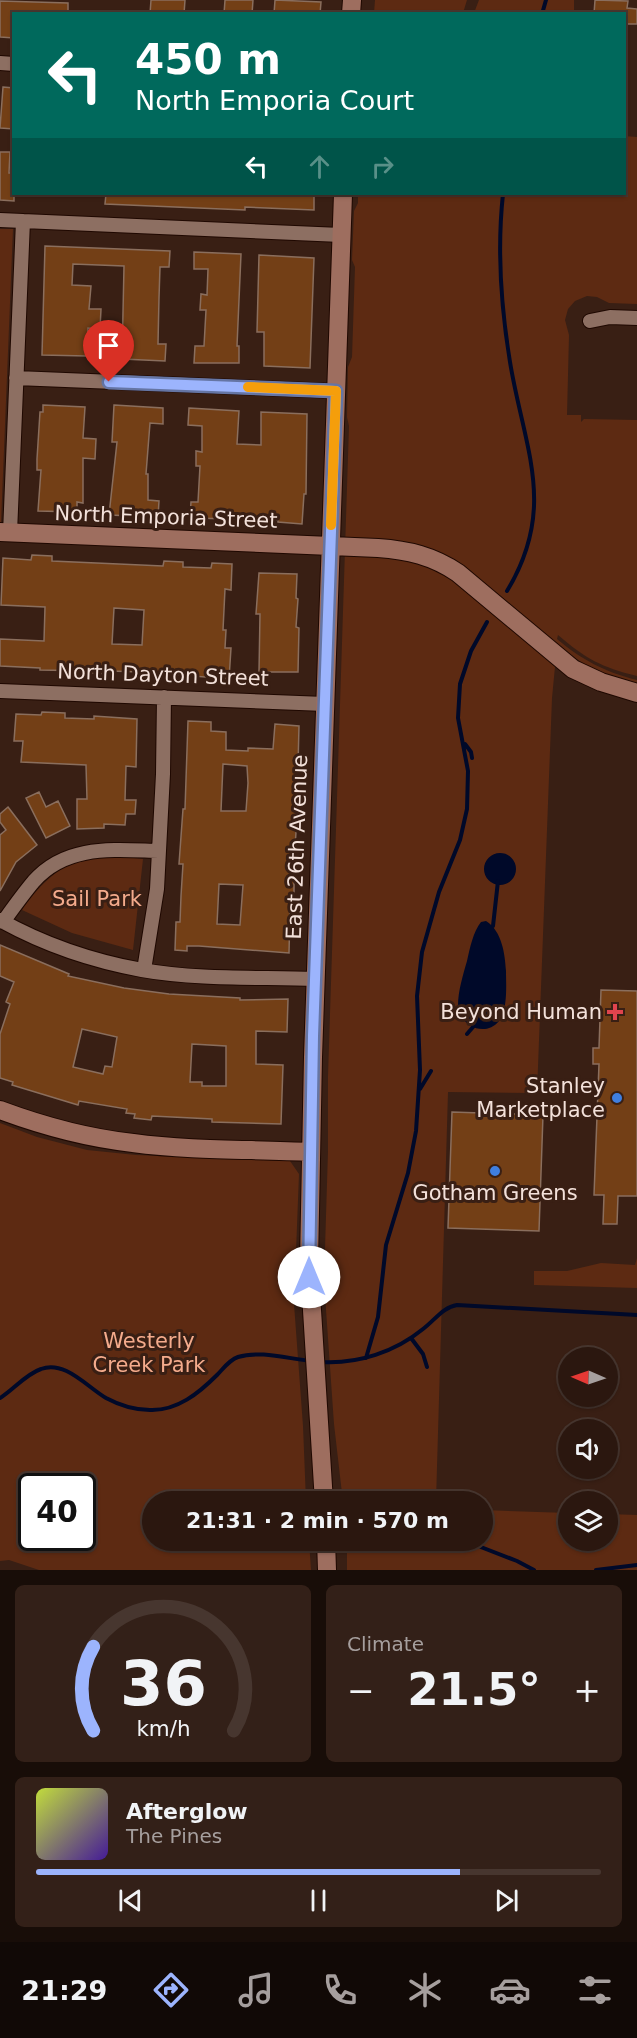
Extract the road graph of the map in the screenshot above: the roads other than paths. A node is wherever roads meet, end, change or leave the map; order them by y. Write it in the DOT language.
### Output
graph roads {
  1 [pos="343,195"];
  2 [pos="0,220"];
  3 [pos="23,221"];
  4 [pos="341,235"];
  5 [pos="637,318"];
  6 [pos="590,321"];
  7 [pos="16,378"];
  8 [pos="336,391"];
  9 [pos="5,532"];
  10 [pos="330,546"];
  11 [pos="0,691"];
  12 [pos="637,693"];
  13 [pos="164,698"];
  14 [pos="325,704"];
  15 [pos="159,851"];
  16 [pos="1,921"];
  17 [pos="144,970"];
  18 [pos="315,979"];
  19 [pos="0,1110"];
  20 [pos="311,1152"];
  21 [pos="323,1491"];
  22 [pos="326,1551"];
  23 [pos="327,1570"];
  1 -- 4 [label="street, East 26th Avenue"];
  2 -- 3 [label="street"];
  3 -- 4 [label="street"];
  3 -- 7 [label="street"];
  4 -- 8 [label="street, East 26th Avenue"];
  5 -- 6 [label="street"];
  7 -- 8 [label="street"];
  7 -- 9 [label="street"];
  8 -- 10 [label="street, East 26th Avenue"];
  9 -- 10 [label="street, North Emporia Street"];
  10 -- 12 [label="street"];
  10 -- 14 [label="street, East 26th Avenue"];
  11 -- 13 [label="street, North Dayton Street"];
  13 -- 14 [label="street, North Dayton Street"];
  13 -- 15 [label="street"];
  14 -- 18 [label="street, East 26th Avenue"];
  15 -- 16 [label="street"];
  15 -- 17 [label="street"];
  16 -- 17 [label="street"];
  17 -- 18 [label="street"];
  18 -- 20 [label="street, East 26th Avenue"];
  19 -- 20 [label="street"];
  20 -- 21 [label="street, East 26th Avenue"];
  22 -- 23 [label="street"];
}
